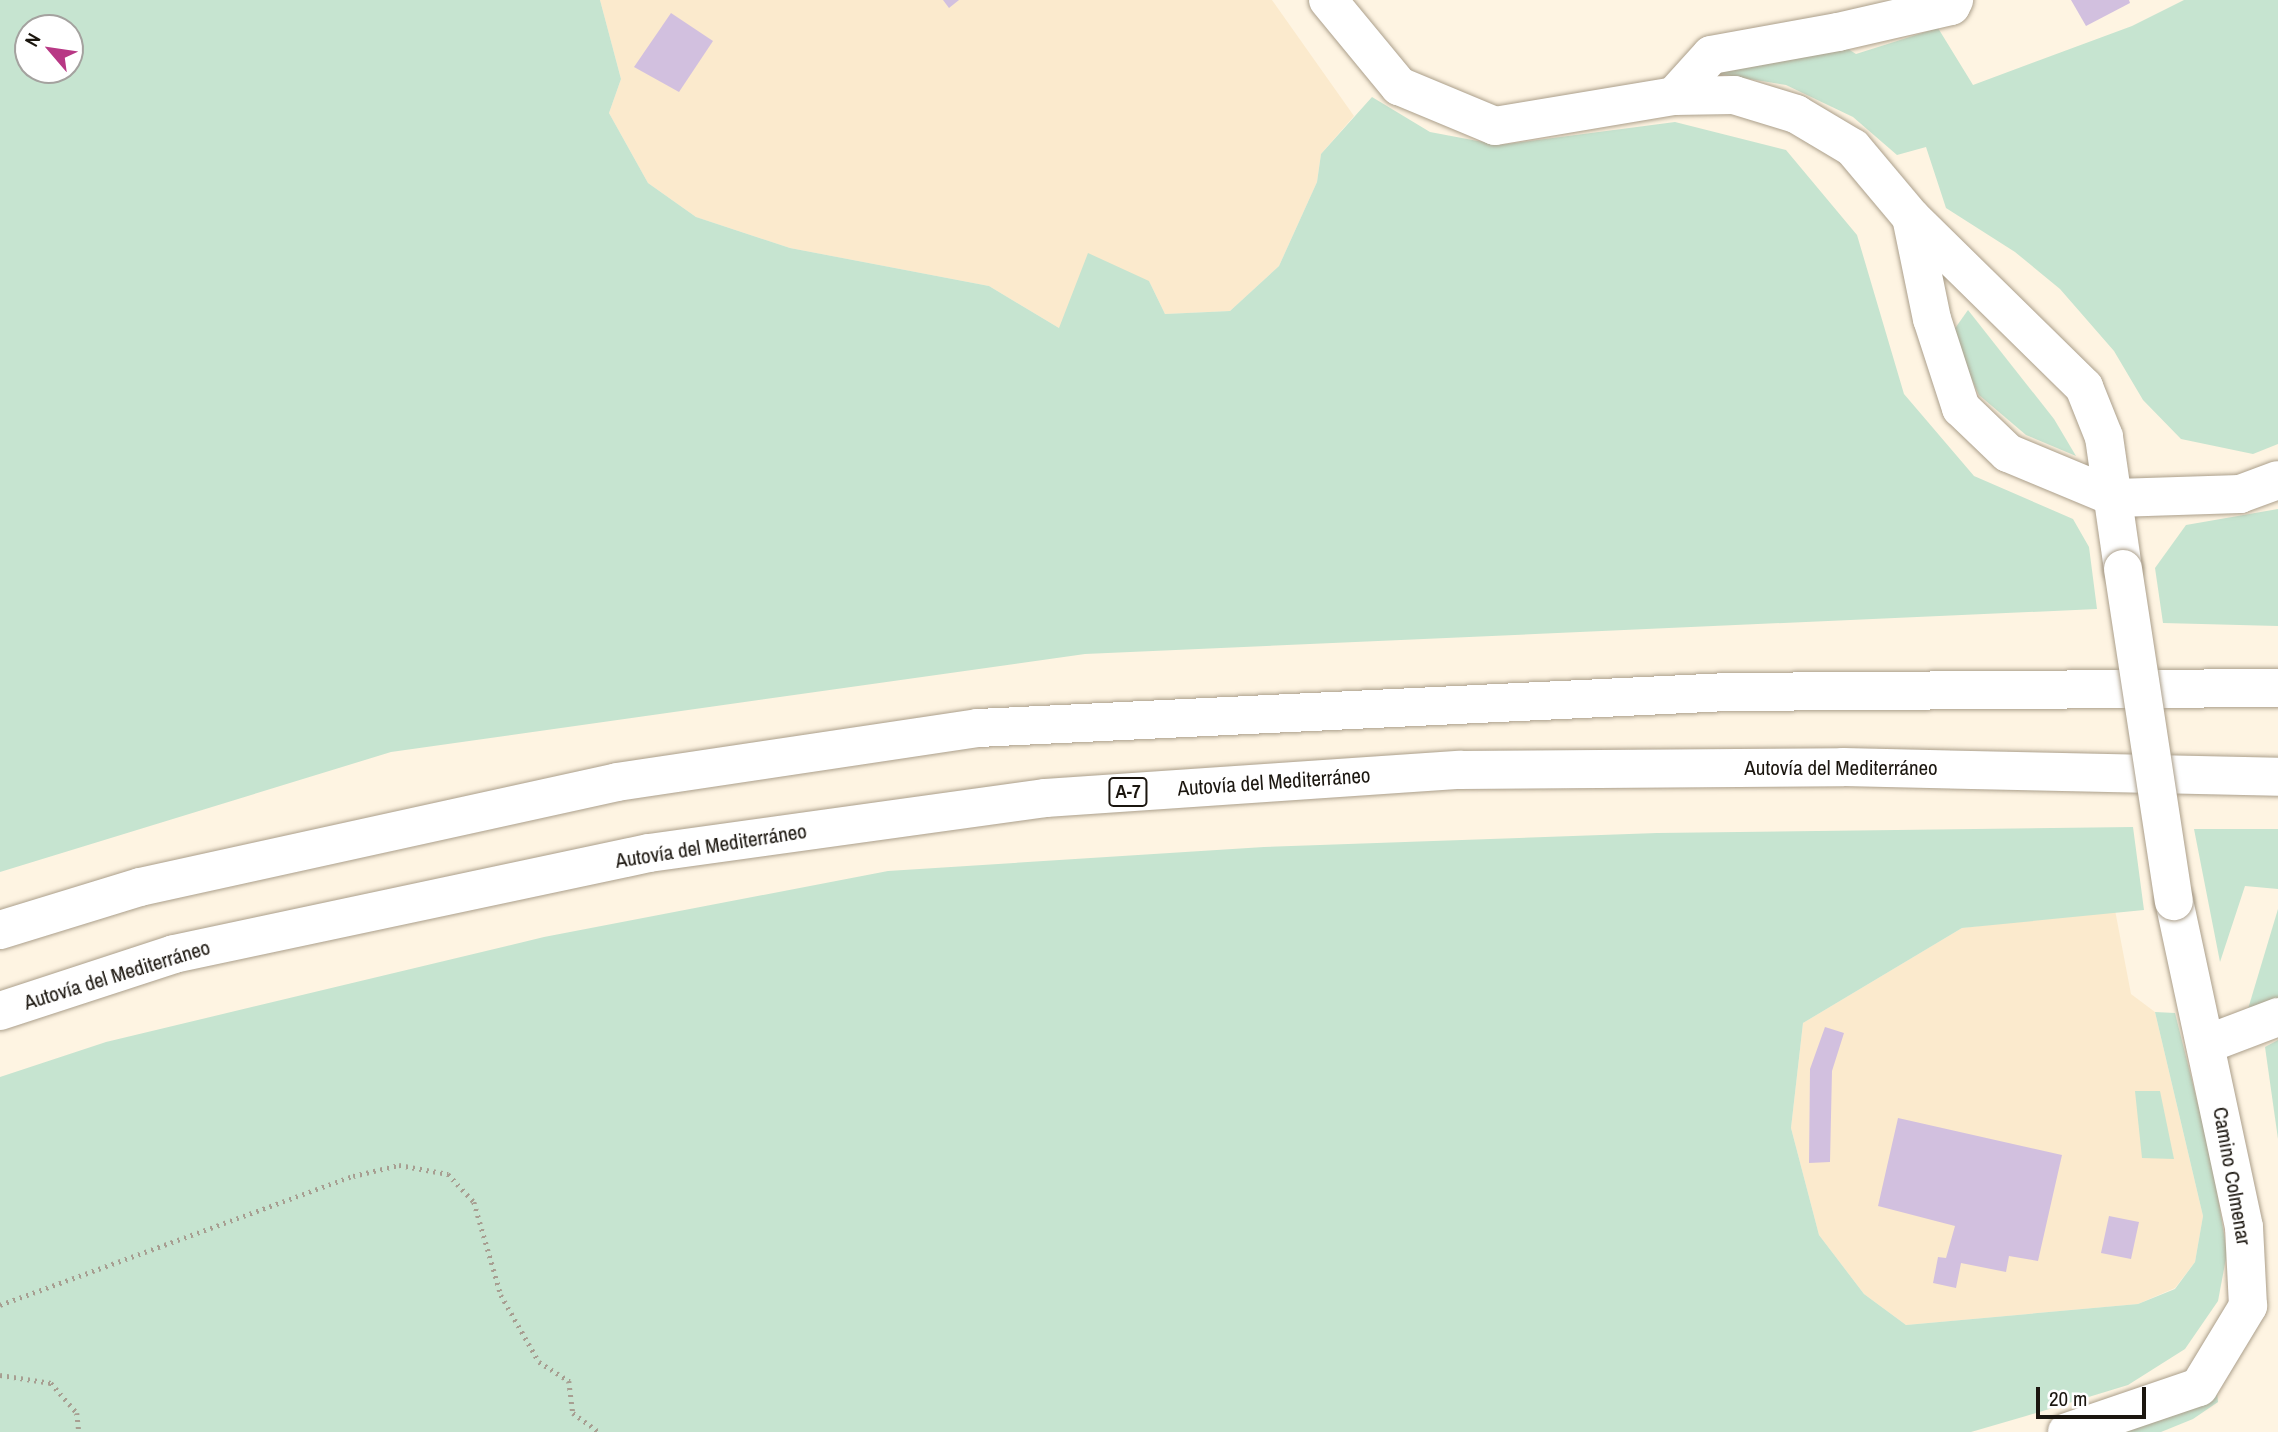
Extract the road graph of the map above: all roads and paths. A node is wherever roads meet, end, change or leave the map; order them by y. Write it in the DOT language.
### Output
graph roads {
  1 [pos="1328,0"];
  2 [pos="1954,0"];
  3 [pos="1674,96"];
  4 [pos="1911,217"];
  5 [pos="2278,480"];
  6 [pos="2116,498"];
  7 [pos="2278,688"];
  8 [pos="2278,777"];
  9 [pos="0,930"];
  10 [pos="0,1011"];
  11 [pos="2278,1017"];
  12 [pos="2207,1044"];
  13 [pos="0,1306"];
  14 [pos="0,1375"];
  15 [pos="79,1432"];
  16 [pos="598,1432"];
  17 [pos="2067,1432"];
  1 -- 3 [label="main road, Camino Colmenar"];
  2 -- 3 [label="main road"];
  3 -- 4 [label="main road, Camino Colmenar"];
  4 -- 6 [label="main road, Camino Colmenar"];
  4 -- 6 [label="main road"];
  5 -- 6 [label="main road"];
  6 -- 12 [label="main road, Camino Colmenar, bridge"];
  7 -- 9 [label="main road"];
  8 -- 10 [label="main road, Autovía del Mediterráneo / A-7"];
  11 -- 12 [label="main road"];
  12 -- 17 [label="main road, Camino Colmenar"];
  13 -- 16 [label="path"];
  14 -- 15 [label="path"];
}
